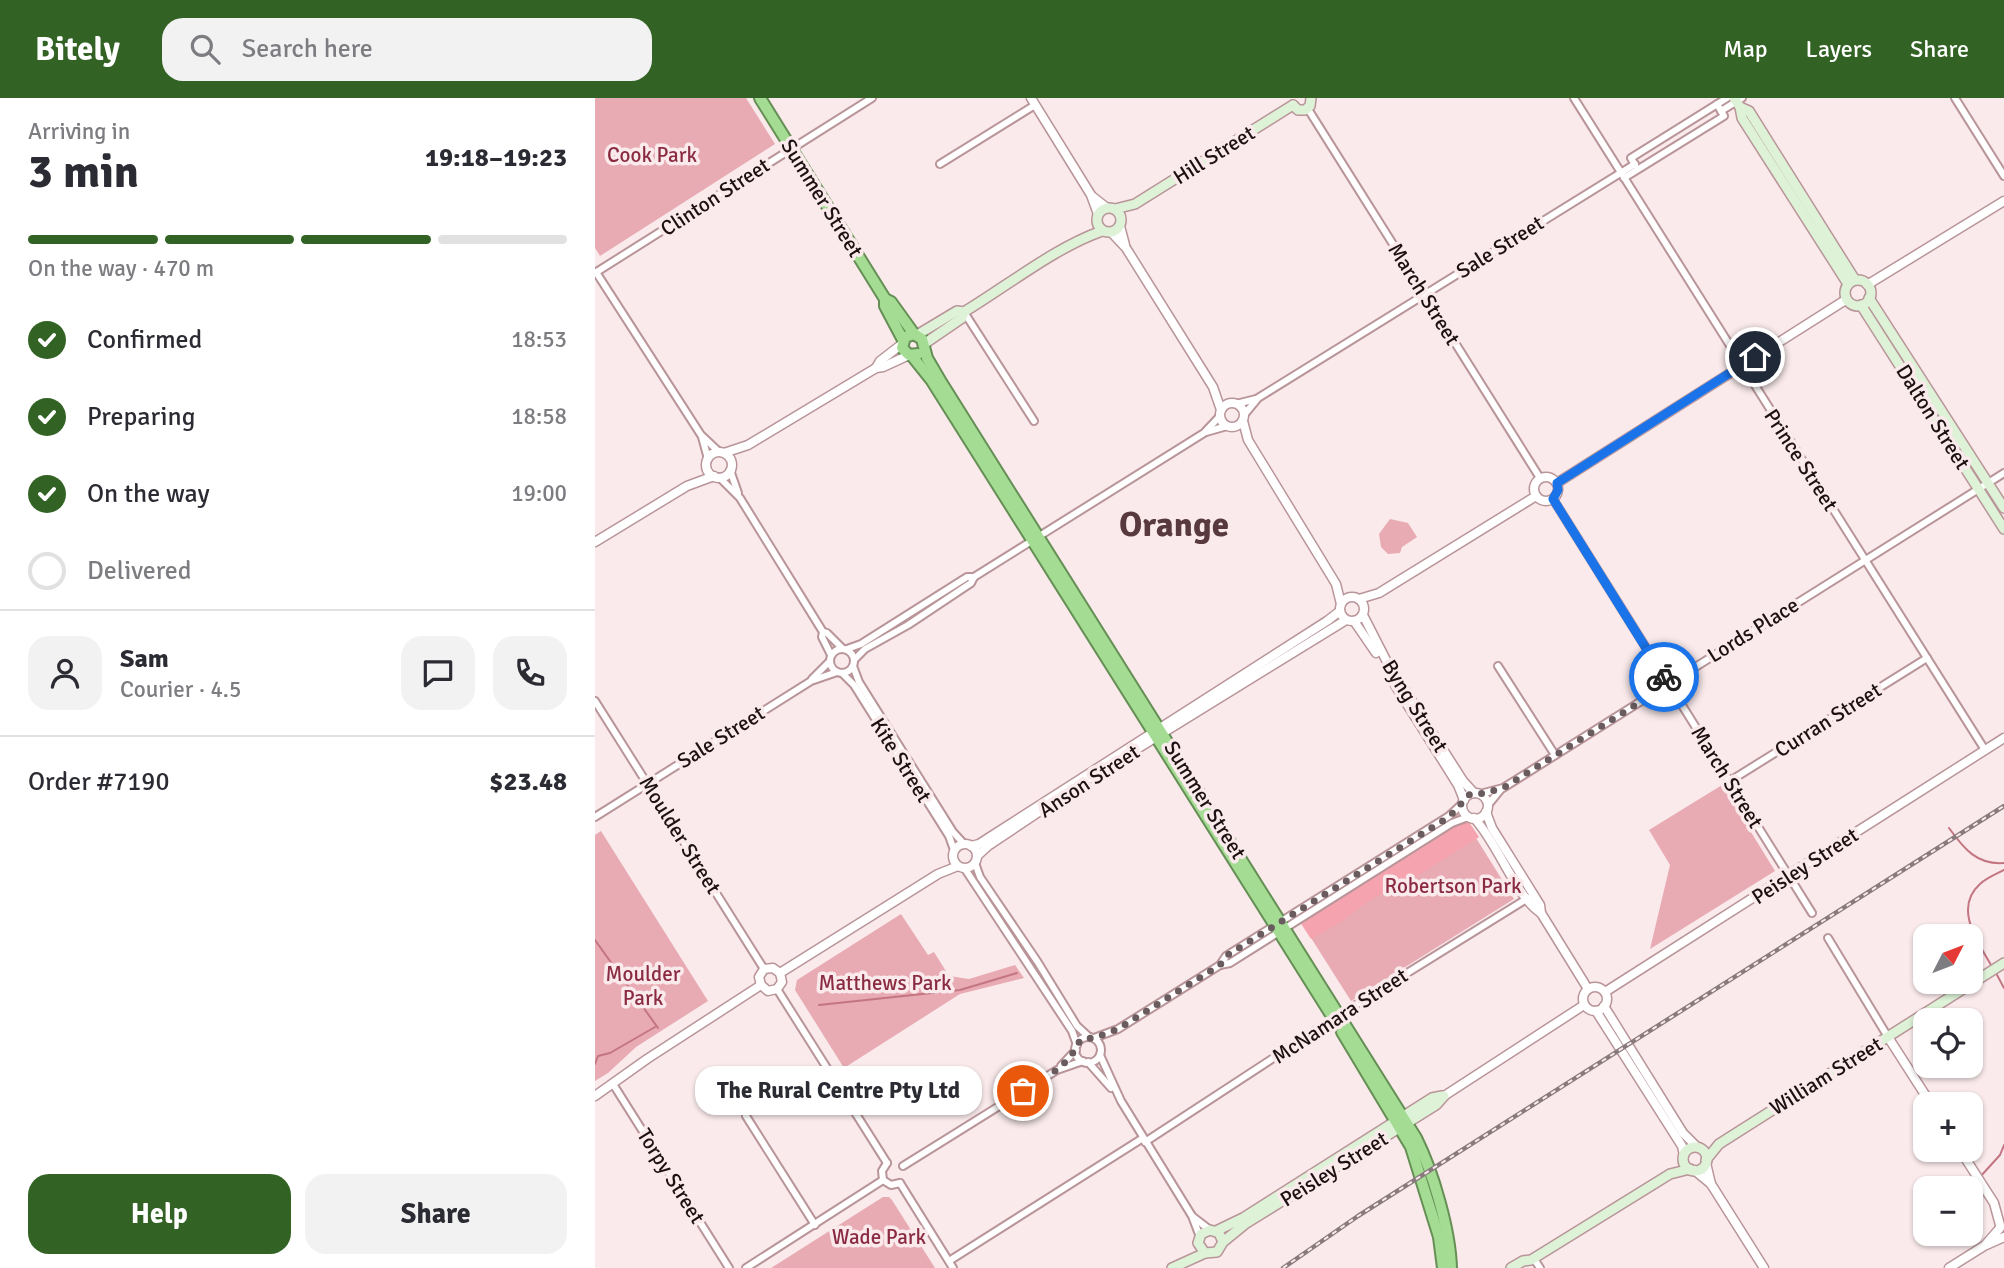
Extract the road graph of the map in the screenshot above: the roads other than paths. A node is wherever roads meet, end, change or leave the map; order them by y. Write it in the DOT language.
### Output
graph roads {
  1 [pos="760,98"];
  2 [pos="872,98"];
  3 [pos="1311,98"];
  4 [pos="1574,98"];
  5 [pos="1955,98"];
  6 [pos="1736,100"];
  7 [pos="1033,101"];
  8 [pos="1293,102"];
  9 [pos="1717,104"];
  10 [pos="1308,109"];
  11 [pos="1721,111"];
  12 [pos="791,148"];
  13 [pos="940,164"];
  14 [pos="1636,167"];
  15 [pos="1622,175"];
  16 [pos="2004,176"];
  17 [pos="1091,195"];
  18 [pos="2004,201"];
  19 [pos="1135,204"];
  20 [pos="1111,209"];
  21 [pos="1097,218"];
  22 [pos="1121,222"];
  23 [pos="1107,232"];
  24 [pos="1082,238"];
  25 [pos="1126,248"];
  26 [pos="596,272"];
  27 [pos="1851,282"];
  28 [pos="1867,285"];
  29 [pos="1424,294"];
  30 [pos="1869,298"];
  31 [pos="885,299"];
  32 [pos="1847,299"];
  33 [pos="1861,305"];
  34 [pos="964,312"];
  35 [pos="920,340"];
  36 [pos="902,342"];
  37 [pos="910,355"];
  38 [pos="1742,366"];
  39 [pos="876,368"];
  40 [pos="1213,387"];
  41 [pos="1258,398"];
  42 [pos="1233,404"];
  43 [pos="1221,413"];
  44 [pos="1243,418"];
  45 [pos="1034,421"];
  46 [pos="1231,427"];
  47 [pos="1204,433"];
  48 [pos="701,435"];
  49 [pos="1248,440"];
  50 [pos="748,445"];
  51 [pos="721,452"];
  52 [pos="707,463"];
  53 [pos="731,468"];
  54 [pos="2004,473"];
  55 [pos="717,477"];
  56 [pos="1540,478"];
  57 [pos="1557,483"];
  58 [pos="1988,483"];
  59 [pos="687,486"];
  60 [pos="1978,489"];
  61 [pos="1536,496"];
  62 [pos="740,498"];
  63 [pos="1553,499"];
  64 [pos="2004,508"];
  65 [pos="2004,529"];
  66 [pos="1035,539"];
  67 [pos="595,542"];
  68 [pos="1865,560"];
  69 [pos="975,577"];
  70 [pos="1336,584"];
  71 [pos="1379,593"];
  72 [pos="1355,598"];
  73 [pos="1341,608"];
  74 [pos="1364,612"];
  75 [pos="1350,621"];
  76 [pos="823,632"];
  77 [pos="844,649"];
  78 [pos="830,658"];
  79 [pos="1927,658"];
  80 [pos="854,663"];
  81 [pos="1498,666"];
  82 [pos="839,672"];
  83 [pos="811,681"];
  84 [pos="1669,684"];
  85 [pos="595,701"];
  86 [pos="1158,733"];
  87 [pos="2004,738"];
  88 [pos="1985,750"];
  89 [pos="1555,755"];
  90 [pos="1730,781"];
  91 [pos="647,784"];
  92 [pos="1503,788"];
  93 [pos="1477,794"];
  94 [pos="1463,802"];
  95 [pos="1487,809"];
  96 [pos="595,817"];
  97 [pos="1471,818"];
  98 [pos="968,845"];
  99 [pos="953,854"];
  100 [pos="976,860"];
  101 [pos="961,867"];
  102 [pos="938,874"];
  103 [pos="1789,876"];
  104 [pos="1526,898"];
  105 [pos="1537,901"];
  106 [pos="1541,913"];
  107 [pos="1812,913"];
  108 [pos="1280,927"];
  109 [pos="1828,938"];
  110 [pos="1996,968"];
  111 [pos="764,969"];
  112 [pos="780,973"];
  113 [pos="761,985"];
  114 [pos="777,989"];
  115 [pos="1588,989"];
  116 [pos="1605,992"];
  117 [pos="1584,1005"];
  118 [pos="1600,1008"];
  119 [pos="1336,1017"];
  120 [pos="1118,1029"];
  121 [pos="1888,1037"];
  122 [pos="1092,1038"];
  123 [pos="1076,1047"];
  124 [pos="1100,1052"];
  125 [pos="1085,1061"];
  126 [pos="1057,1070"];
  127 [pos="613,1084"];
  128 [pos="1923,1092"];
  129 [pos="595,1096"];
  130 [pos="1444,1096"];
  131 [pos="1121,1101"];
  132 [pos="746,1116"];
  133 [pos="1402,1122"];
  134 [pos="1144,1140"];
  135 [pos="1719,1144"];
  136 [pos="1698,1148"];
  137 [pos="1684,1156"];
  138 [pos="1706,1162"];
  139 [pos="1968,1162"];
  140 [pos="887,1163"];
  141 [pos="903,1167"];
  142 [pos="1692,1170"];
  143 [pos="1670,1174"];
  144 [pos="883,1180"];
  145 [pos="900,1183"];
  146 [pos="1711,1184"];
  147 [pos="1994,1203"];
  148 [pos="2004,1213"];
  149 [pos="1192,1216"];
  150 [pos="814,1225"];
  151 [pos="2002,1229"];
  152 [pos="1213,1231"];
  153 [pos="1199,1240"];
  154 [pos="1223,1242"];
  155 [pos="1205,1253"];
  156 [pos="949,1261"];
  157 [pos="1531,1262"];
  158 [pos="1177,1265"];
  159 [pos="1444,1267"];
  160 [pos="729,1268"];
  161 [pos="747,1268"];
  162 [pos="953,1268"];
  163 [pos="1511,1268"];
  164 [pos="1541,1268"];
  165 [pos="1764,1268"];
  166 [pos="1949,1268"];
  1 -- 12 [label="highway, Summer Street"];
  2 -- 12 [label="street, Clinton Street"];
  3 -- 10 [label="main road"];
  4 -- 15 [label="street, Prince Street"];
  5 -- 16 [label="street"];
  6 -- 9 [label="street, Sale Street"];
  6 -- 11 [label="street, Sale Street"];
  6 -- 27 [label="main road"];
  7 -- 13 [label="street"];
  7 -- 17 [label="street"];
  8 -- 10 [label="main road"];
  8 -- 19 [label="main road, Hill Street"];
  9 -- 11 [label="street"];
  9 -- 14 [label="street, Sale Street"];
  10 -- 29 [label="street, March Street"];
  11 -- 14 [label="street, Sale Street"];
  12 -- 26 [label="street, Clinton Street"];
  12 -- 31 [label="highway, Summer Street"];
  14 -- 15 [label="street, Sale Street"];
  15 -- 29 [label="street, Sale Street"];
  15 -- 38 [label="street, Prince Street"];
  17 -- 20 [label="street"];
  17 -- 21 [label="street"];
  18 -- 28 [label="street"];
  19 -- 20 [label="main road, Hill Street"];
  19 -- 22 [label="main road, Hill Street"];
  20 -- 21 [label="main road, Hill Street"];
  20 -- 22 [label="main road"];
  21 -- 23 [label="main road"];
  21 -- 24 [label="main road"];
  22 -- 23 [label="main road, Hill Street"];
  22 -- 25 [label="street"];
  23 -- 24 [label="main road"];
  23 -- 25 [label="street"];
  24 -- 34 [label="main road"];
  25 -- 40 [label="street"];
  26 -- 48 [label="street"];
  27 -- 28 [label="main road"];
  27 -- 32 [label="main road"];
  28 -- 30 [label="main road"];
  29 -- 41 [label="street, Sale Street"];
  29 -- 56 [label="street, March Street"];
  30 -- 33 [label="main road"];
  30 -- 58 [label="main road, Dalton Street"];
  31 -- 35 [label="highway, Summer Street"];
  31 -- 36 [label="highway, Summer Street"];
  32 -- 33 [label="main road"];
  32 -- 38 [label="street"];
  33 -- 60 [label="main road, Dalton Street"];
  34 -- 35 [label="main road"];
  34 -- 45 [label="street"];
  35 -- 36 [label="highway"];
  35 -- 37 [label="highway"];
  35 -- 66 [label="highway, Summer Street"];
  36 -- 37 [label="highway"];
  36 -- 39 [label="street"];
  37 -- 39 [label="street"];
  37 -- 66 [label="highway, Summer Street"];
  38 -- 57 [label="street"];
  38 -- 68 [label="street, Prince Street"];
  39 -- 50 [label="street"];
  40 -- 42 [label="street"];
  40 -- 43 [label="street"];
  41 -- 42 [label="street, Sale Street"];
  41 -- 44 [label="street, Sale Street"];
  42 -- 43 [label="street"];
  42 -- 44 [label="street"];
  43 -- 46 [label="street"];
  43 -- 47 [label="street"];
  44 -- 46 [label="street"];
  44 -- 49 [label="street"];
  46 -- 47 [label="street"];
  46 -- 49 [label="street"];
  47 -- 66 [label="street"];
  48 -- 51 [label="street"];
  48 -- 52 [label="street"];
  49 -- 70 [label="street"];
  50 -- 51 [label="street"];
  50 -- 53 [label="street"];
  51 -- 52 [label="street"];
  51 -- 53 [label="street"];
  52 -- 55 [label="street"];
  52 -- 59 [label="street"];
  53 -- 55 [label="street"];
  53 -- 62 [label="street"];
  54 -- 58 [label="street, Lords Place"];
  55 -- 59 [label="street"];
  55 -- 62 [label="street"];
  56 -- 57 [label="street"];
  56 -- 61 [label="street"];
  57 -- 63 [label="street"];
  58 -- 60 [label="street, Lords Place"];
  58 -- 64 [label="main road, Dalton Street"];
  59 -- 67 [label="street"];
  60 -- 65 [label="main road, Dalton Street"];
  60 -- 68 [label="street, Lords Place"];
  61 -- 63 [label="street"];
  61 -- 71 [label="street"];
  62 -- 76 [label="street"];
  63 -- 84 [label="street, March Street"];
  66 -- 69 [label="street"];
  66 -- 86 [label="highway, Summer Street"];
  68 -- 79 [label="street, Prince Street"];
  68 -- 84 [label="street, Lords Place"];
  69 -- 77 [label="street"];
  69 -- 80 [label="street"];
  70 -- 72 [label="street"];
  70 -- 73 [label="street"];
  71 -- 72 [label="street"];
  71 -- 74 [label="street"];
  72 -- 73 [label="street, Anson Street"];
  72 -- 74 [label="street, Byng Street"];
  73 -- 75 [label="street, Byng Street"];
  73 -- 86 [label="street, Anson Street"];
  74 -- 75 [label="street, Anson Street"];
  74 -- 93 [label="street, Byng Street"];
  75 -- 86 [label="street, Anson Street"];
  75 -- 94 [label="street, Byng Street"];
  76 -- 77 [label="street"];
  76 -- 78 [label="street"];
  77 -- 78 [label="street"];
  77 -- 80 [label="street"];
  78 -- 82 [label="street"];
  78 -- 83 [label="street, Sale Street"];
  79 -- 88 [label="street, Prince Street"];
  79 -- 90 [label="street, Curran Street"];
  80 -- 82 [label="street"];
  80 -- 98 [label="street, Kite Street"];
  81 -- 89 [label="street"];
  82 -- 83 [label="street, Sale Street"];
  82 -- 99 [label="street, Kite Street"];
  83 -- 91 [label="street, Sale Street"];
  84 -- 89 [label="street, Lords Place"];
  84 -- 90 [label="street, March Street"];
  85 -- 91 [label="street, Moulder Street"];
  86 -- 98 [label="street, Anson Street"];
  86 -- 100 [label="street, Anson Street"];
  86 -- 108 [label="highway, Summer Street"];
  87 -- 88 [label="street, Peisley Street"];
  88 -- 103 [label="street, Peisley Street"];
  89 -- 92 [label="street, Lords Place"];
  90 -- 103 [label="street, March Street"];
  91 -- 96 [label="street, Sale Street"];
  91 -- 111 [label="street, Moulder Street"];
  92 -- 93 [label="street, Lords Place"];
  92 -- 95 [label="street, Lords Place"];
  93 -- 94 [label="street"];
  93 -- 95 [label="street"];
  94 -- 97 [label="street"];
  94 -- 108 [label="street"];
  95 -- 97 [label="street"];
  95 -- 105 [label="street"];
  97 -- 104 [label="street"];
  97 -- 108 [label="street"];
  98 -- 99 [label="street, Anson Street"];
  98 -- 100 [label="street"];
  99 -- 101 [label="street"];
  99 -- 102 [label="street"];
  100 -- 101 [label="street, Anson Street"];
  100 -- 122 [label="street"];
  101 -- 102 [label="street"];
  101 -- 123 [label="street"];
  102 -- 112 [label="street"];
  103 -- 107 [label="street, March Street"];
  103 -- 116 [label="street, Peisley Street"];
  104 -- 105 [label="street"];
  104 -- 106 [label="street"];
  104 -- 119 [label="street, McNamara Street"];
  105 -- 106 [label="street"];
  106 -- 115 [label="street"];
  108 -- 119 [label="highway, Summer Street"];
  108 -- 120 [label="street"];
  109 -- 121 [label="street"];
  110 -- 121 [label="main road, William Street"];
  111 -- 112 [label="street"];
  111 -- 113 [label="street"];
  112 -- 114 [label="street"];
  113 -- 114 [label="street"];
  113 -- 127 [label="street"];
  114 -- 140 [label="street"];
  115 -- 116 [label="street"];
  115 -- 117 [label="street"];
  116 -- 118 [label="street"];
  117 -- 118 [label="street"];
  117 -- 130 [label="street, Peisley Street"];
  118 -- 136 [label="street"];
  118 -- 137 [label="street"];
  119 -- 133 [label="highway, Summer Street"];
  119 -- 134 [label="street, McNamara Street"];
  120 -- 122 [label="street"];
  120 -- 124 [label="street"];
  121 -- 128 [label="street"];
  121 -- 135 [label="main road, William Street"];
  122 -- 123 [label="street"];
  122 -- 124 [label="street"];
  123 -- 125 [label="street"];
  123 -- 126 [label="street"];
  124 -- 125 [label="street"];
  124 -- 131 [label="street"];
  125 -- 126 [label="street"];
  125 -- 131 [label="street"];
  126 -- 141 [label="street"];
  127 -- 129 [label="street"];
  127 -- 160 [label="street, Torpy Street"];
  130 -- 133 [label="main road, Peisley Street"];
  131 -- 134 [label="street"];
  132 -- 150 [label="street"];
  133 -- 152 [label="main road, Peisley Street"];
  133 -- 154 [label="main road, Peisley Street"];
  133 -- 159 [label="highway, Summer Street"];
  134 -- 149 [label="street"];
  134 -- 156 [label="street, McNamara Street"];
  135 -- 136 [label="main road, William Street"];
  135 -- 138 [label="main road, William Street"];
  136 -- 137 [label="main road"];
  136 -- 138 [label="main road"];
  137 -- 142 [label="main road"];
  137 -- 143 [label="main road"];
  138 -- 142 [label="main road"];
  138 -- 146 [label="street"];
  139 -- 147 [label="street"];
  140 -- 141 [label="street"];
  140 -- 144 [label="street"];
  141 -- 145 [label="street"];
  142 -- 143 [label="main road"];
  142 -- 146 [label="street"];
  143 -- 157 [label="main road"];
  144 -- 145 [label="street"];
  144 -- 150 [label="street"];
  145 -- 156 [label="street"];
  146 -- 165 [label="street"];
  147 -- 148 [label="street"];
  147 -- 151 [label="street"];
  149 -- 152 [label="street"];
  149 -- 153 [label="street"];
  150 -- 161 [label="street"];
  151 -- 166 [label="street"];
  152 -- 153 [label="main road"];
  152 -- 154 [label="main road"];
  153 -- 155 [label="main road"];
  153 -- 158 [label="main road"];
  154 -- 155 [label="main road"];
  155 -- 158 [label="main road"];
  156 -- 162 [label="street"];
  157 -- 163 [label="main road"];
  157 -- 164 [label="street"];
}
